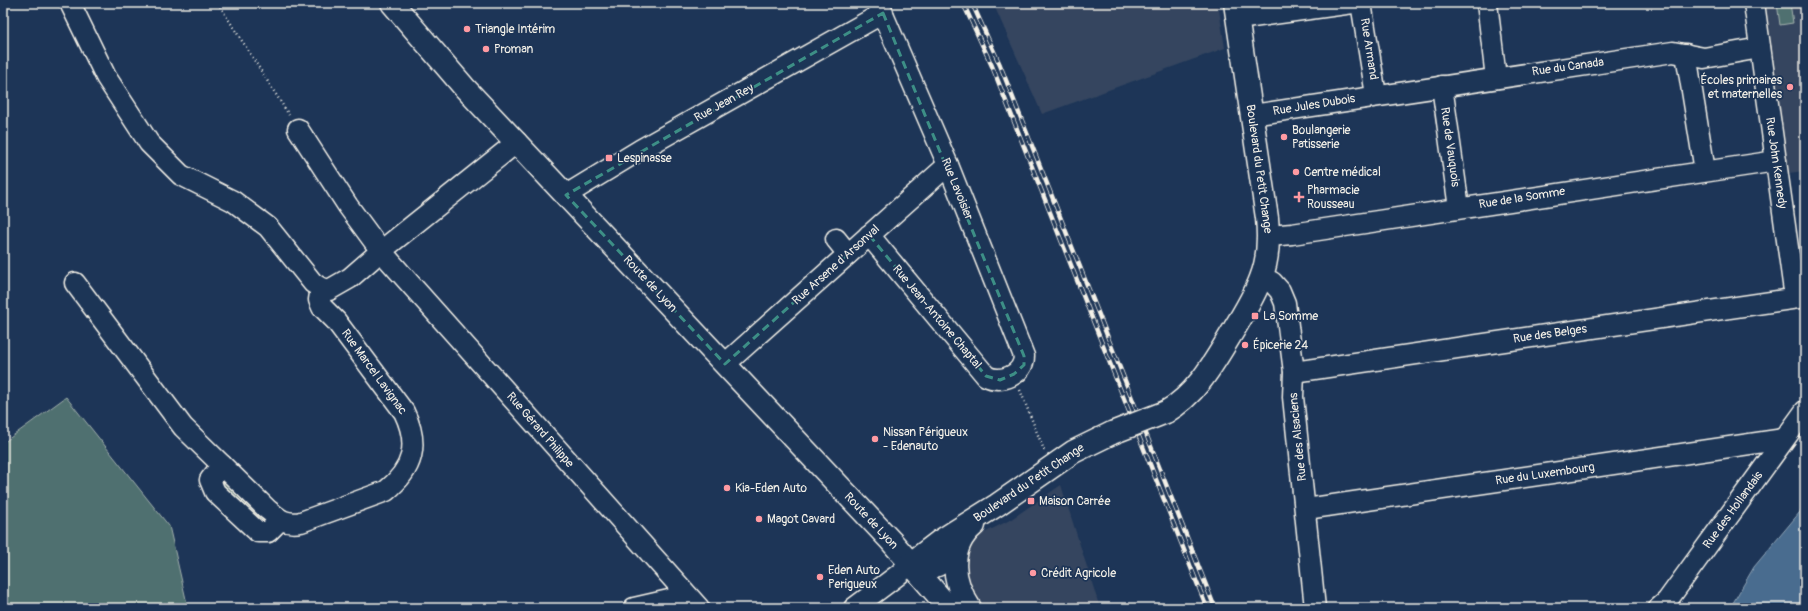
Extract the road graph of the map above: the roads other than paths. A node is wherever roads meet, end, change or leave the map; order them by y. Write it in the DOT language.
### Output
graph roads {
  1 [pos="70,3"];
  2 [pos="392,3"];
  3 [pos="1353,3"];
  4 [pos="1361,3"];
  5 [pos="1487,3"];
  6 [pos="1754,3"];
  7 [pos="881,8"];
  8 [pos="1237,11"];
  9 [pos="1760,48"];
  10 [pos="1686,54"];
  11 [pos="1496,78"];
  12 [pos="1442,86"];
  13 [pos="1376,95"];
  14 [pos="1252,115"];
  15 [pos="298,129"];
  16 [pos="517,142"];
  17 [pos="1776,161"];
  18 [pos="948,165"];
  19 [pos="1705,171"];
  20 [pos="566,195"];
  21 [pos="1459,208"];
  22 [pos="869,235"];
  23 [pos="1268,236"];
  24 [pos="836,239"];
  25 [pos="381,251"];
  26 [pos="848,254"];
  27 [pos="1262,277"];
  28 [pos="75,283"];
  29 [pos="321,288"];
  30 [pos="1800,298"];
  31 [pos="725,364"];
  32 [pos="1294,372"];
  33 [pos="1014,374"];
  34 [pos="1805,411"];
  35 [pos="1784,439"];
  36 [pos="997,505"];
  37 [pos="1306,509"];
  38 [pos="955,552"];
  39 [pos="910,564"];
  40 [pos="684,593"];
  41 [pos="634,608"];
  42 [pos="699,608"];
  43 [pos="854,608"];
  44 [pos="949,608"];
  45 [pos="970,608"];
  46 [pos="1315,608"];
  47 [pos="1659,608"];
  1 -- 29 [label="street"];
  2 -- 16 [label="main road, Route de Lyon"];
  3 -- 8 [label="street"];
  4 -- 13 [label="street, Rue Armand"];
  5 -- 11 [label="street"];
  6 -- 9 [label="street, Rue John Kennedy"];
  7 -- 18 [label="street, Rue Lavoisier"];
  7 -- 20 [label="street, Rue Jean Rey"];
  8 -- 14 [label="main road, Boulevard du Petit Change"];
  9 -- 10 [label="street, Rue du Canada"];
  9 -- 17 [label="street, Rue John Kennedy"];
  10 -- 11 [label="street, Rue du Canada"];
  10 -- 19 [label="street"];
  11 -- 12 [label="street, Rue du Canada"];
  12 -- 13 [label="street, Rue du Canada"];
  12 -- 21 [label="street, Rue de Vauquois"];
  13 -- 14 [label="street, Rue Jules Dubois"];
  14 -- 23 [label="main road, Boulevard du Petit Change"];
  15 -- 25 [label="street, Rue Gérard Philippe"];
  16 -- 20 [label="main road, Route de Lyon"];
  16 -- 25 [label="street"];
  17 -- 19 [label="street, Rue de la Somme"];
  17 -- 30 [label="street, Rue John Kennedy"];
  18 -- 22 [label="street, Rue Arsene d'Arsonval"];
  18 -- 33 [label="street, Rue Lavoisier"];
  19 -- 21 [label="street, Rue de la Somme"];
  20 -- 31 [label="main road, Route de Lyon"];
  21 -- 23 [label="street, Rue de la Somme"];
  22 -- 26 [label="street, Rue Arsene d'Arsonval"];
  22 -- 33 [label="street, Rue Jean-Antoine Chaptal"];
  23 -- 27 [label="main road, Boulevard du Petit Change"];
  24 -- 26 [label="street"];
  25 -- 29 [label="street"];
  25 -- 40 [label="street, Rue Gérard Philippe"];
  26 -- 31 [label="street, Rue Arsene d'Arsonval"];
  27 -- 32 [label="street, Rue des Alsaciens"];
  27 -- 36 [label="main road, Boulevard du Petit Change, bridge"];
  28 -- 29 [label="street, Rue Marcel Lavignac"];
  30 -- 32 [label="street, Rue des Belges"];
  31 -- 39 [label="main road, Route de Lyon"];
  32 -- 37 [label="street, Rue des Alsaciens"];
  34 -- 35 [label="street, Rue des Hollandais"];
  35 -- 37 [label="street, Rue du Luxembourg"];
  35 -- 47 [label="street, Rue des Hollandais"];
  36 -- 38 [label="main road"];
  36 -- 39 [label="main road, Boulevard du Petit Change"];
  37 -- 46 [label="street, Rue des Alsaciens"];
  38 -- 39 [label="main road"];
  38 -- 45 [label="main road"];
  39 -- 43 [label="street"];
  39 -- 44 [label="main road, Route de Lyon"];
  40 -- 41 [label="street"];
  40 -- 42 [label="street, Rue Gérard Philippe"];
}
